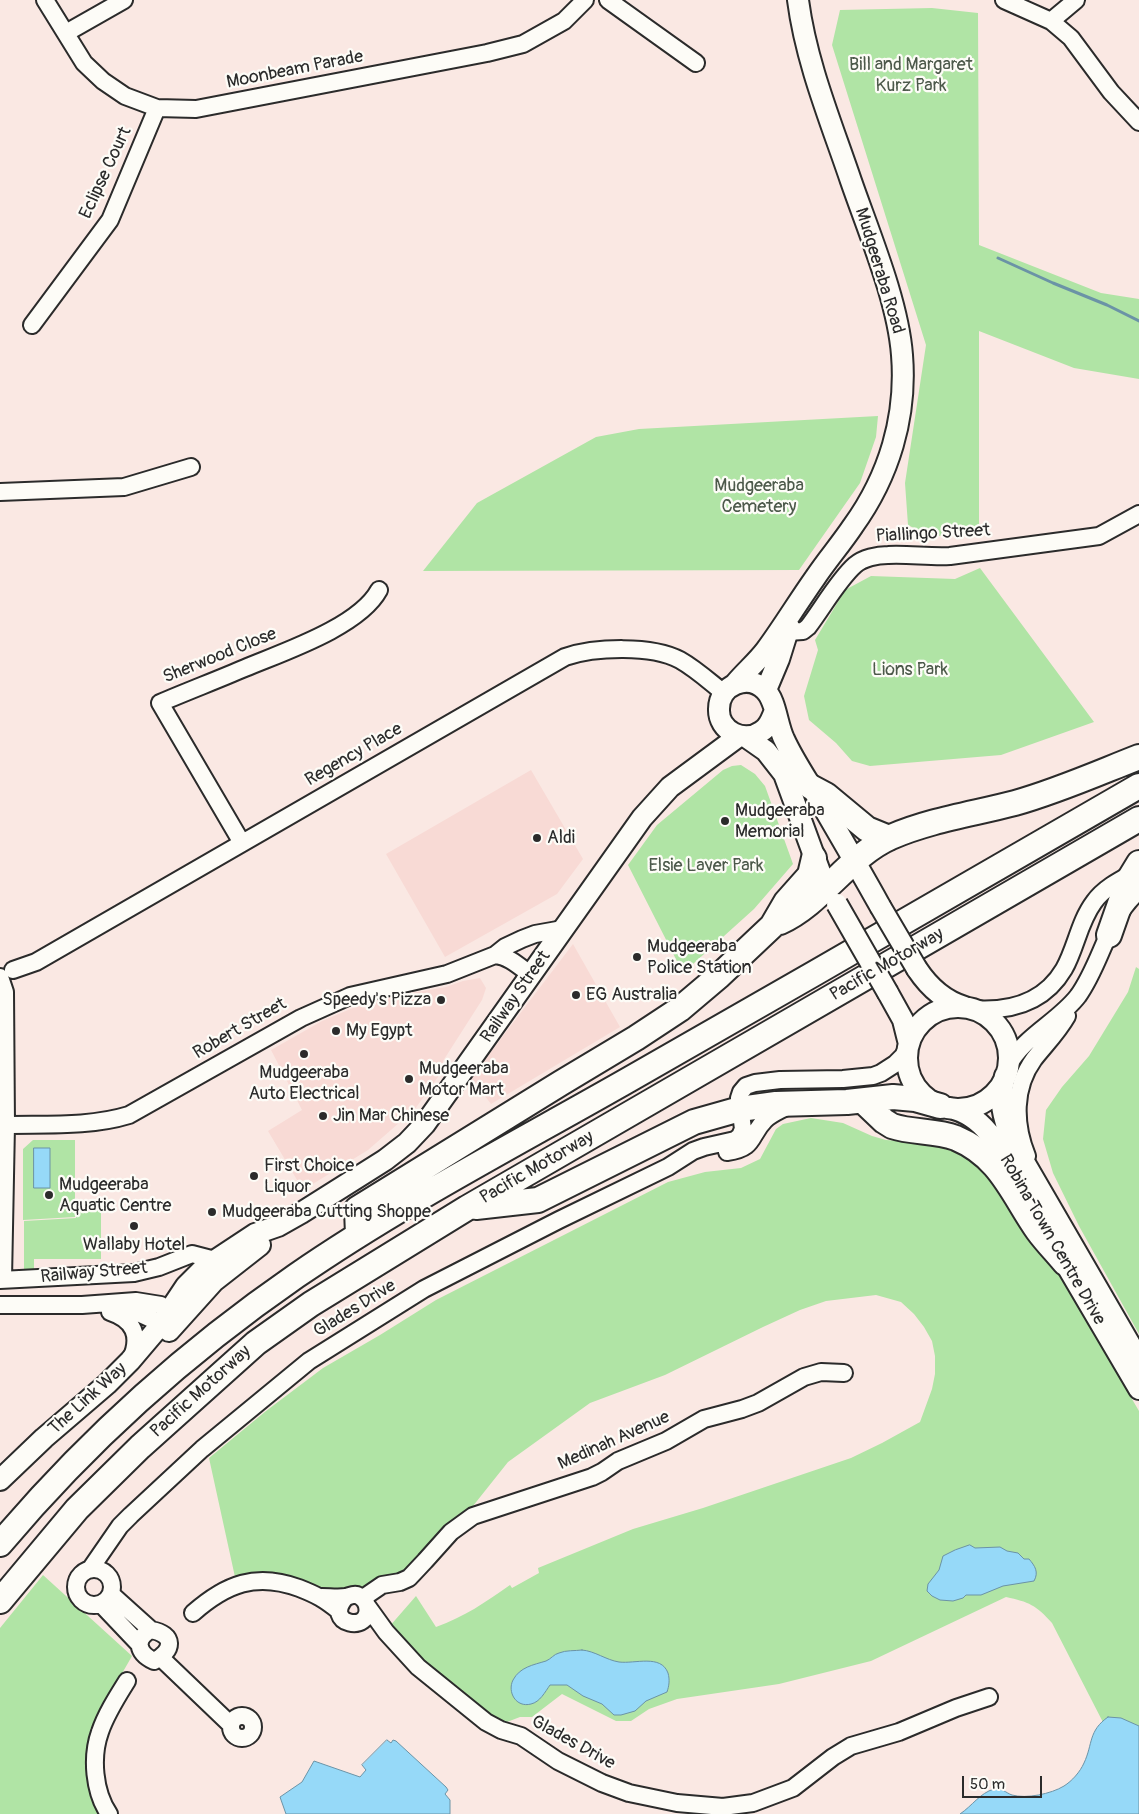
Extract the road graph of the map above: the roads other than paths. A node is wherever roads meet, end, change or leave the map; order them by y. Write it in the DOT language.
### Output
graph roads {
  1 [pos="45,0"];
  2 [pos="124,0"];
  3 [pos="585,0"];
  4 [pos="608,0"];
  5 [pos="798,0"];
  6 [pos="1004,0"];
  7 [pos="1076,0"];
  8 [pos="1051,21"];
  9 [pos="66,34"];
  10 [pos="696,62"];
  11 [pos="157,108"];
  12 [pos="1139,122"];
  13 [pos="32,325"];
  14 [pos="191,467"];
  15 [pos="0,492"];
  16 [pos="1139,514"];
  17 [pos="378,590"];
  18 [pos="794,611"];
  19 [pos="787,632"];
  20 [pos="730,688"];
  21 [pos="766,690"];
  22 [pos="774,713"];
  23 [pos="720,719"];
  24 [pos="742,736"];
  25 [pos="1139,757"];
  26 [pos="682,777"];
  27 [pos="1139,786"];
  28 [pos="811,787"];
  29 [pos="1139,819"];
  30 [pos="889,838"];
  31 [pos="242,843"];
  32 [pos="814,858"];
  33 [pos="854,861"];
  34 [pos="1137,874"];
  35 [pos="832,895"];
  36 [pos="772,926"];
  37 [pos="563,929"];
  38 [pos="1108,935"];
  39 [pos="495,955"];
  40 [pos="5,975"];
  41 [pos="530,975"];
  42 [pos="1079,994"];
  43 [pos="971,1008"];
  44 [pos="908,1045"];
  45 [pos="1007,1071"];
  46 [pos="863,1101"];
  47 [pos="797,1102"];
  48 [pos="945,1107"];
  49 [pos="740,1108"];
  50 [pos="6,1125"];
  51 [pos="668,1167"];
  52 [pos="1039,1189"];
  53 [pos="467,1208"];
  54 [pos="278,1226"];
  55 [pos="358,1236"];
  56 [pos="215,1260"];
  57 [pos="1065,1263"];
  58 [pos="2,1280"];
  59 [pos="186,1286"];
  60 [pos="0,1305"];
  61 [pos="93,1305"];
  62 [pos="168,1320"];
  63 [pos="1139,1360"];
  64 [pos="130,1361"];
  65 [pos="844,1372"];
  66 [pos="1139,1388"];
  67 [pos="3,1475"];
  68 [pos="0,1497"];
  69 [pos="0,1544"];
  70 [pos="97,1570"];
  71 [pos="106,1599"];
  72 [pos="0,1601"];
  73 [pos="365,1603"];
  74 [pos="342,1604"];
  75 [pos="193,1613"];
  76 [pos="359,1623"];
  77 [pos="151,1630"];
  78 [pos="386,1632"];
  79 [pos="139,1644"];
  80 [pos="165,1654"];
  81 [pos="127,1681"];
  82 [pos="989,1697"];
  83 [pos="234,1721"];
  84 [pos="109,1814"];
  1 -- 9 [label="street, Moonbeam Parade"];
  2 -- 9 [label="street"];
  3 -- 11 [label="street, Moonbeam Parade"];
  4 -- 10 [label="street"];
  5 -- 18 [label="main road, Mudgeeraba Road"];
  6 -- 8 [label="street"];
  7 -- 8 [label="street"];
  8 -- 12 [label="street"];
  9 -- 11 [label="street, Moonbeam Parade"];
  11 -- 13 [label="street, Eclipse Court"];
  14 -- 15 [label="street"];
  16 -- 19 [label="street, Piallingo Street"];
  17 -- 31 [label="street, Sherwood Close"];
  18 -- 19 [label="main road, Mudgeeraba Road"];
  18 -- 20 [label="main road, Mudgeeraba Road"];
  19 -- 21 [label="main road, Mudgeeraba Road"];
  20 -- 21 [label="main road"];
  20 -- 23 [label="main road"];
  20 -- 31 [label="street, Regency Place"];
  21 -- 22 [label="main road"];
  22 -- 24 [label="main road"];
  22 -- 28 [label="main road"];
  23 -- 24 [label="main road"];
  23 -- 26 [label="main road, Railway Street"];
  24 -- 26 [label="main road, Railway Street"];
  24 -- 32 [label="main road"];
  25 -- 30 [label="highway"];
  26 -- 37 [label="main road, Railway Street"];
  27 -- 55 [label="highway, Pacific Motorway"];
  28 -- 30 [label="highway"];
  28 -- 33 [label="main road"];
  29 -- 53 [label="highway, Pacific Motorway"];
  30 -- 33 [label="highway"];
  31 -- 40 [label="street, Regency Place"];
  32 -- 35 [label="main road"];
  32 -- 36 [label="highway"];
  33 -- 35 [label="highway"];
  33 -- 43 [label="main road, bridge"];
  34 -- 38 [label="highway"];
  34 -- 43 [label="street"];
  35 -- 36 [label="highway"];
  35 -- 44 [label="main road, bridge"];
  36 -- 55 [label="highway"];
  37 -- 39 [label="street, Robert Street"];
  37 -- 41 [label="main road, Railway Street"];
  38 -- 42 [label="street"];
  39 -- 41 [label="street"];
  39 -- 50 [label="street, Robert Street"];
  40 -- 50 [label="street"];
  41 -- 54 [label="main road, Railway Street"];
  42 -- 45 [label="street"];
  42 -- 52 [label="street"];
  43 -- 44 [label="main road"];
  43 -- 45 [label="main road"];
  44 -- 48 [label="main road"];
  44 -- 49 [label="street"];
  45 -- 48 [label="main road"];
  45 -- 52 [label="main road, Robina Town Centre Drive"];
  46 -- 47 [label="highway"];
  46 -- 48 [label="highway"];
  46 -- 57 [label="highway"];
  47 -- 49 [label="highway"];
  47 -- 51 [label="street, Glades Drive"];
  48 -- 57 [label="main road, Robina Town Centre Drive"];
  49 -- 51 [label="street, Glades Drive"];
  49 -- 53 [label="highway"];
  50 -- 58 [label="street"];
  51 -- 70 [label="street, Glades Drive"];
  52 -- 63 [label="main road, Robina Town Centre Drive"];
  53 -- 72 [label="highway, Pacific Motorway"];
  54 -- 56 [label="main road, Railway Street"];
  54 -- 62 [label="main road, Railway Street"];
  55 -- 69 [label="highway, Pacific Motorway"];
  56 -- 58 [label="street, Railway Street"];
  56 -- 59 [label="main road, Railway Street"];
  57 -- 66 [label="main road, Robina Town Centre Drive"];
  59 -- 61 [label="street, Railway Street"];
  59 -- 62 [label="main road, Railway Street"];
  60 -- 61 [label="street, Railway Street"];
  61 -- 62 [label="street, Railway Street"];
  61 -- 64 [label="street, Railway Street"];
  62 -- 64 [label="main road, The Link Way"];
  62 -- 68 [label="main road"];
  64 -- 67 [label="main road, The Link Way"];
  65 -- 73 [label="street, Medinah Avenue"];
  70 -- 71 [label="street, Glades Drive"];
  70 -- 71 [label="street, Glades Drive"];
  71 -- 77 [label="street, Glades Drive"];
  71 -- 79 [label="street, Glades Drive"];
  73 -- 74 [label="street"];
  73 -- 76 [label="street"];
  73 -- 78 [label="street, Glades Drive"];
  74 -- 75 [label="street"];
  74 -- 76 [label="street, Glades Drive"];
  76 -- 78 [label="street, Glades Drive"];
  77 -- 79 [label="street"];
  77 -- 80 [label="street, Glades Drive"];
  78 -- 82 [label="street, Glades Drive"];
  79 -- 80 [label="street, Glades Drive"];
  80 -- 83 [label="street, Glades Drive"];
  81 -- 84 [label="street"];
}
